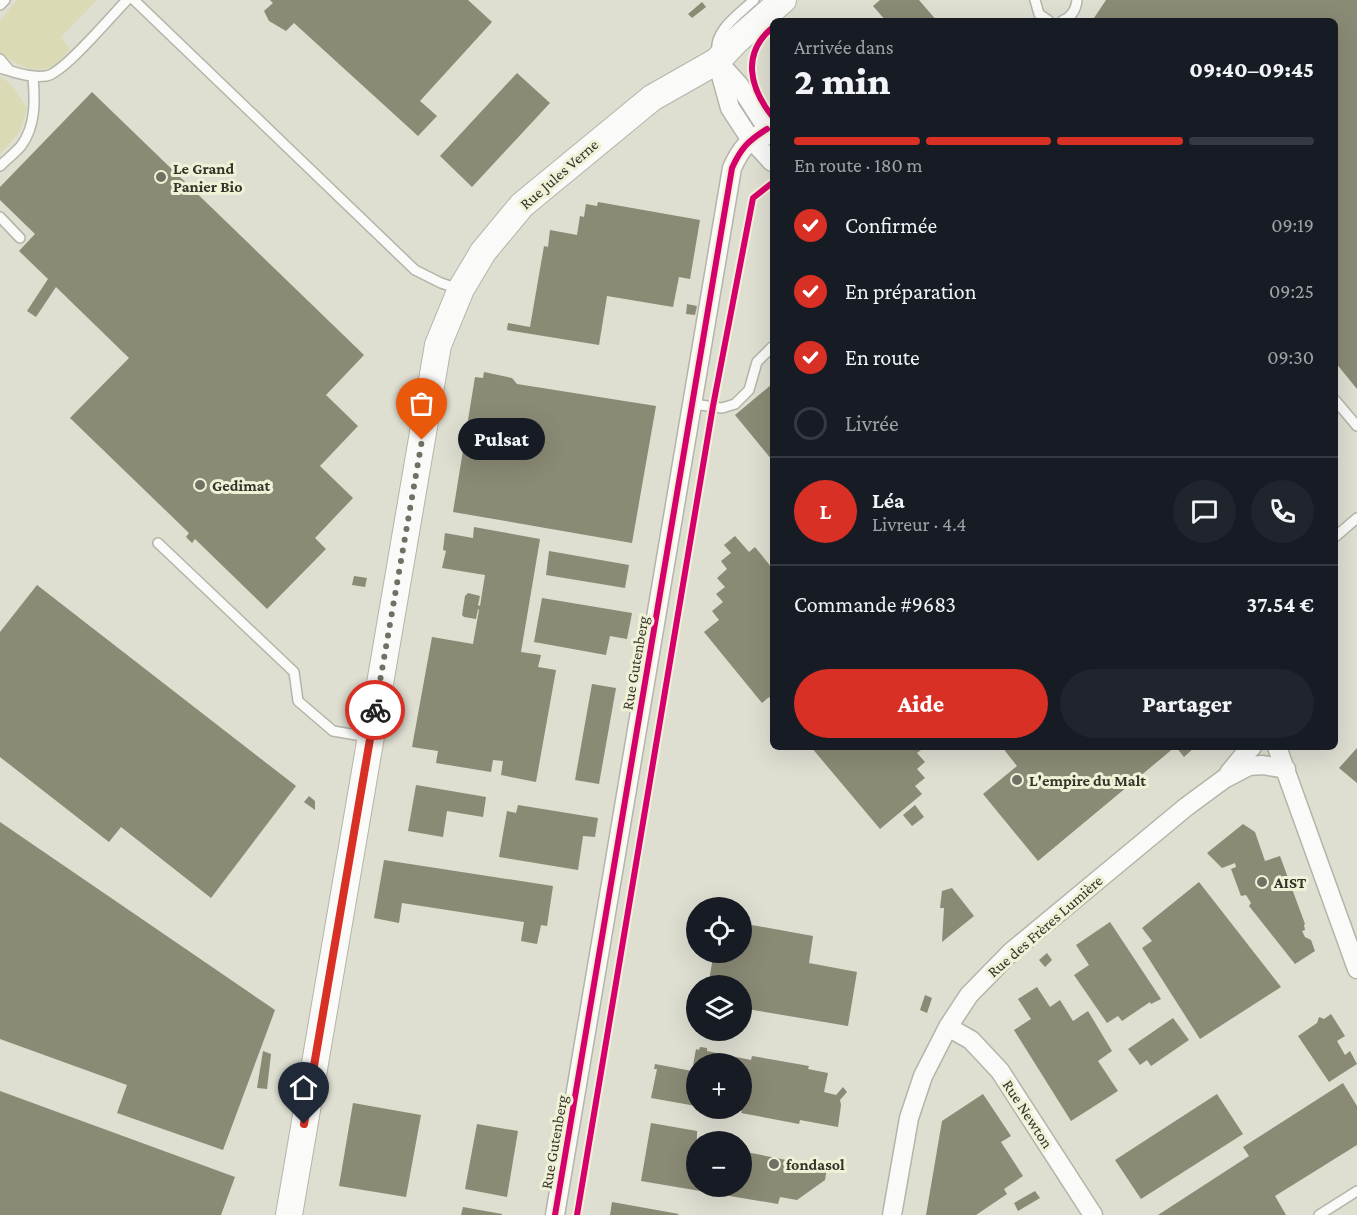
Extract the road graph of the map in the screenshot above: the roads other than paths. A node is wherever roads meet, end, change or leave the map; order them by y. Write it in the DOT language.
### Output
graph roads {
  1 [pos="5,0"];
  2 [pos="127,0"];
  3 [pos="134,0"];
  4 [pos="754,0"];
  5 [pos="783,0"];
  6 [pos="1035,0"];
  7 [pos="1077,0"];
  8 [pos="0,5"];
  9 [pos="1044,18"];
  10 [pos="1067,18"];
  11 [pos="0,59"];
  12 [pos="717,61"];
  13 [pos="5,69"];
  14 [pos="33,76"];
  15 [pos="763,135"];
  16 [pos="770,156"];
  17 [pos="0,166"];
  18 [pos="0,217"];
  19 [pos="20,238"];
  20 [pos="461,289"];
  21 [pos="770,349"];
  22 [pos="693,404"];
  23 [pos="1338,404"];
  24 [pos="1357,426"];
  25 [pos="1357,518"];
  26 [pos="1338,534"];
  27 [pos="158,543"];
  28 [pos="370,738"];
  29 [pos="1249,750"];
  30 [pos="1264,750"];
  31 [pos="1278,750"];
  32 [pos="1286,769"];
  33 [pos="1224,779"];
  34 [pos="1357,969"];
  35 [pos="948,1027"];
  36 [pos="1357,1191"];
  37 [pos="289,1215"];
  38 [pos="555,1215"];
  39 [pos="892,1215"];
  40 [pos="1093,1215"];
  41 [pos="1319,1215"];
  1 -- 8 [label="lane"];
  2 -- 14 [label="lane"];
  3 -- 20 [label="lane"];
  4 -- 12 [label="lane"];
  5 -- 12 [label="main road, Rue Jules Verne"];
  6 -- 9 [label="lane"];
  7 -- 10 [label="lane"];
  11 -- 13 [label="lane"];
  12 -- 15 [label="street"];
  12 -- 20 [label="main road, Rue Jules Verne"];
  13 -- 14 [label="lane"];
  14 -- 17 [label="lane"];
  15 -- 16 [label="street"];
  15 -- 22 [label="street, Rue Gutenberg"];
  18 -- 19 [label="lane"];
  20 -- 28 [label="main road, Rue Jules Verne"];
  21 -- 22 [label="lane"];
  22 -- 38 [label="street, Rue Gutenberg"];
  23 -- 24 [label="lane"];
  25 -- 26 [label="lane"];
  27 -- 28 [label="lane"];
  28 -- 37 [label="main road, Rue Jules Verne"];
  29 -- 33 [label="street, Rue des Frères Lumière"];
  30 -- 32 [label="street"];
  31 -- 32 [label="street"];
  32 -- 33 [label="street, Rue des Frères Lumière"];
  32 -- 34 [label="street"];
  33 -- 35 [label="street, Rue des Frères Lumière"];
  35 -- 39 [label="street, Rue des Frères Lumière"];
  35 -- 40 [label="street, Rue Newton"];
  36 -- 41 [label="lane"];
}
